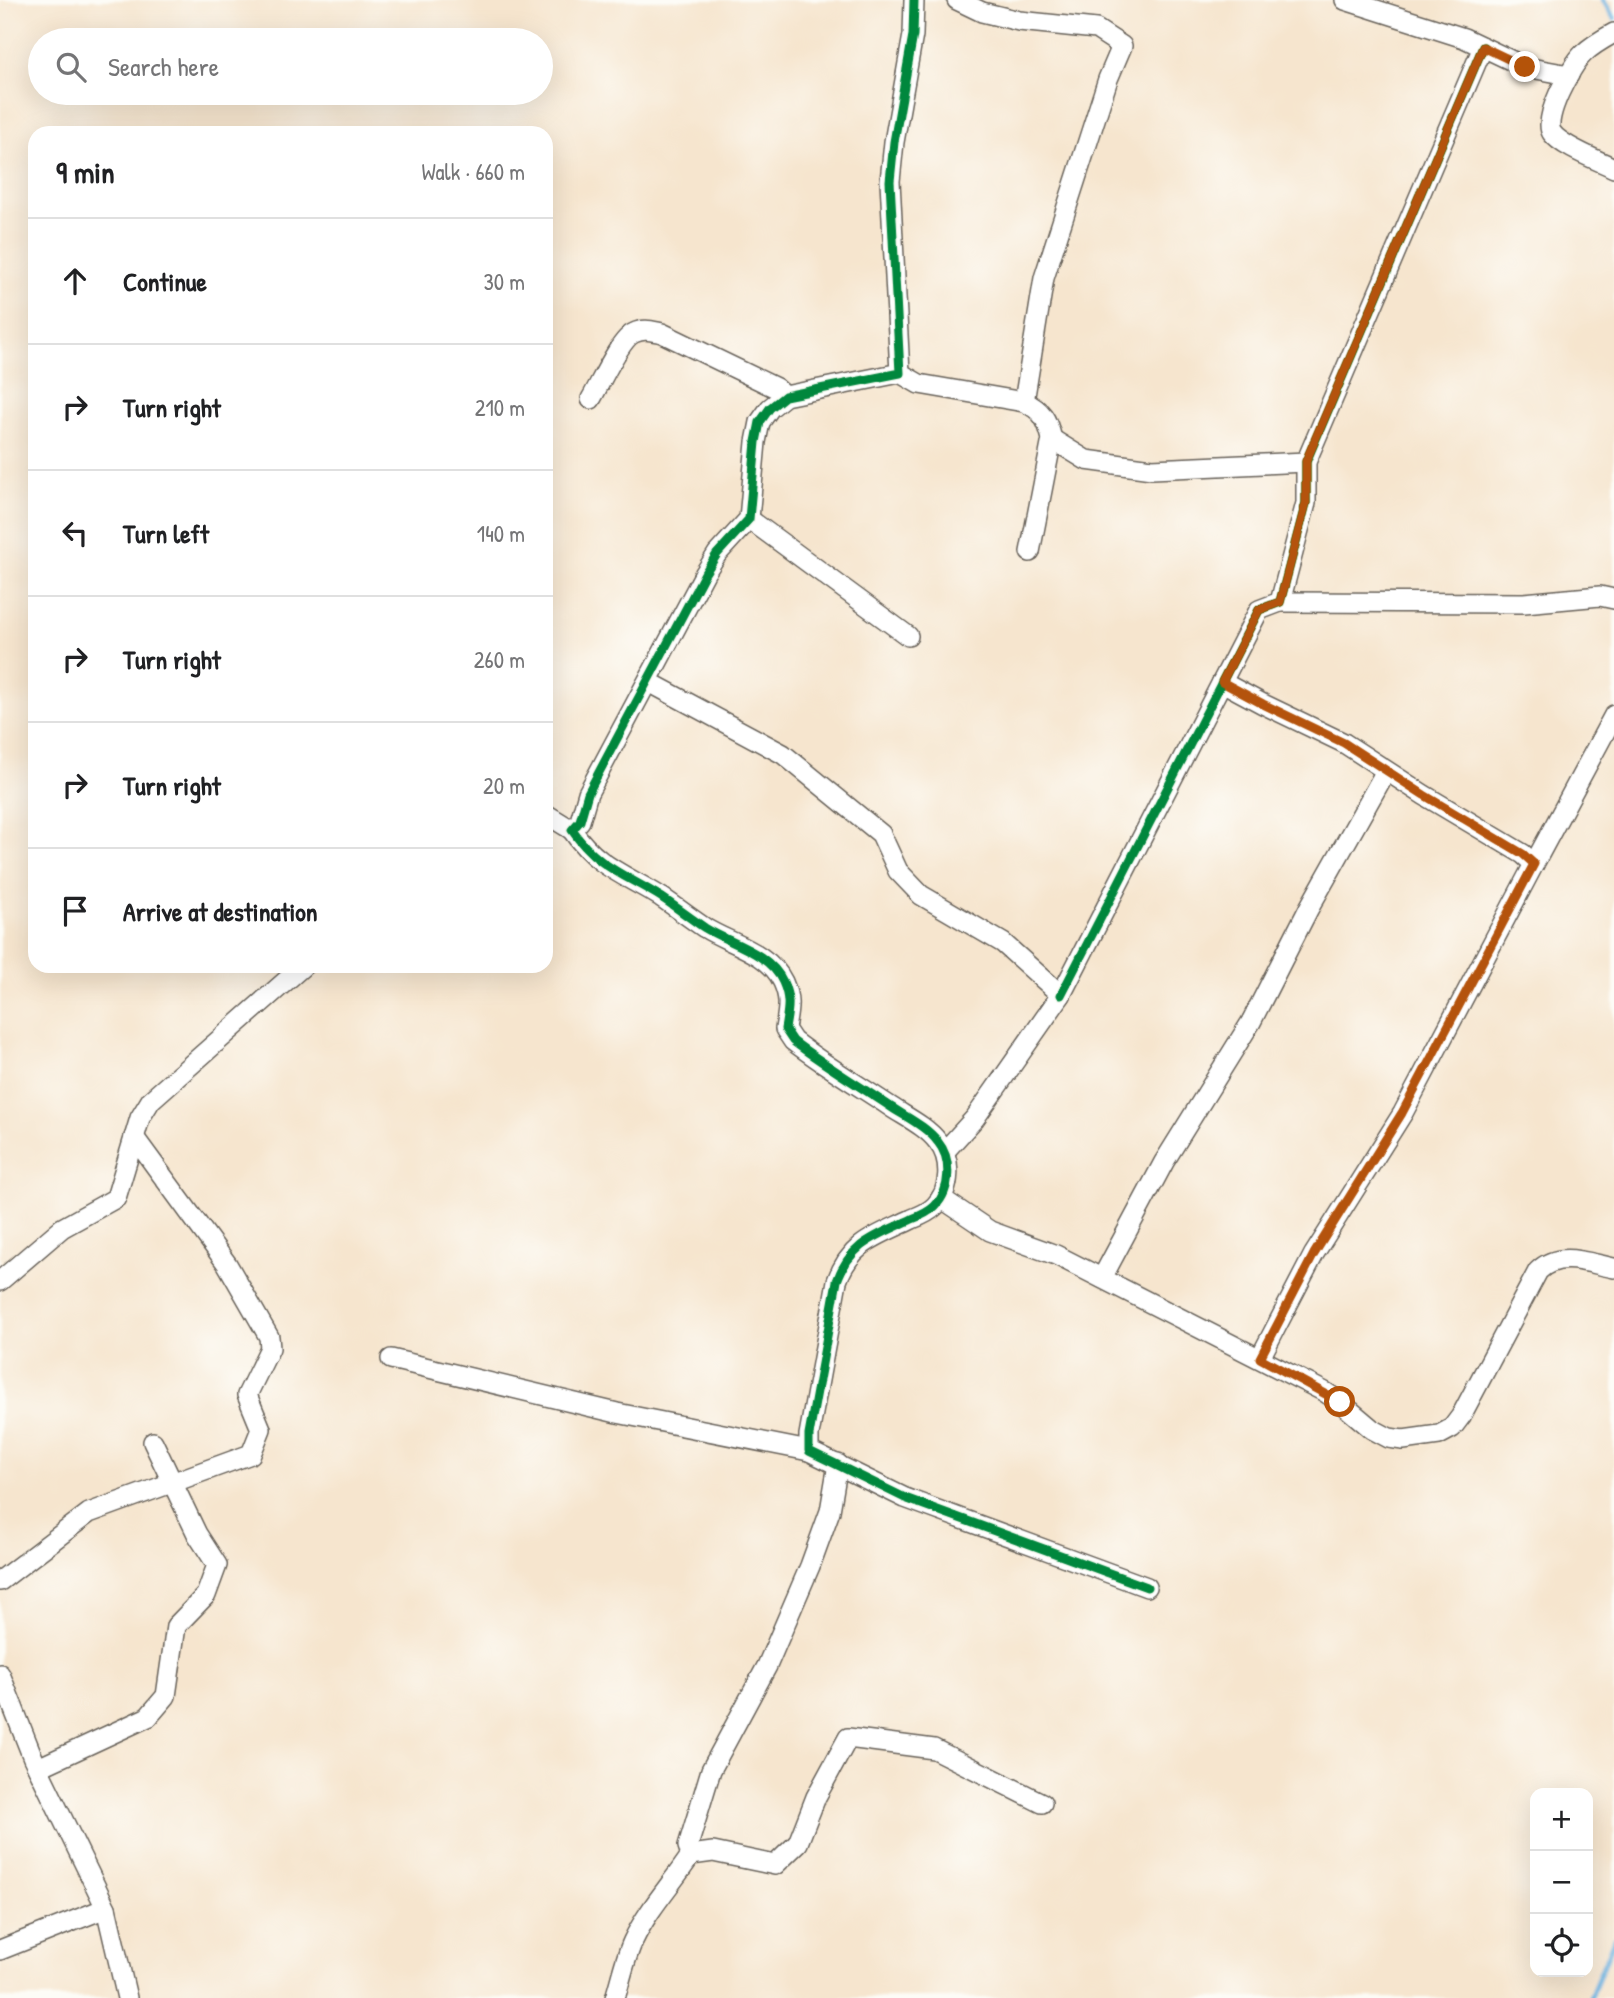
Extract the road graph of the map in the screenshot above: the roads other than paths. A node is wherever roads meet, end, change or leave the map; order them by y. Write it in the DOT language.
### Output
graph roads {
  1 [pos="914,0"];
  2 [pos="957,0"];
  3 [pos="1345,0"];
  4 [pos="1614,33"];
  5 [pos="1483,47"];
  6 [pos="1525,67"];
  7 [pos="1569,75"];
  8 [pos="1559,95"];
  9 [pos="1614,168"];
  10 [pos="900,373"];
  11 [pos="785,396"];
  12 [pos="592,399"];
  13 [pos="1024,402"];
  14 [pos="1052,439"];
  15 [pos="1306,461"];
  16 [pos="748,519"];
  17 [pos="1030,552"];
  18 [pos="1614,599"];
  19 [pos="1280,602"];
  20 [pos="908,636"];
  21 [pos="649,682"];
  22 [pos="1222,682"];
  23 [pos="1614,715"];
  24 [pos="1387,771"];
  25 [pos="553,818"];
  26 [pos="572,830"];
  27 [pos="1534,864"];
  28 [pos="295,973"];
  29 [pos="1061,995"];
  30 [pos="134,1137"];
  31 [pos="944,1151"];
  32 [pos="942,1198"];
  33 [pos="1614,1268"];
  34 [pos="1102,1278"];
  35 [pos="0,1281"];
  36 [pos="1260,1358"];
  37 [pos="391,1359"];
  38 [pos="153,1442"];
  39 [pos="809,1451"];
  40 [pos="838,1464"];
  41 [pos="172,1482"];
  42 [pos="0,1581"];
  43 [pos="1147,1587"];
  44 [pos="0,1674"];
  45 [pos="38,1768"];
  46 [pos="1042,1803"];
  47 [pos="691,1855"];
  48 [pos="106,1908"];
  49 [pos="0,1950"];
  50 [pos="128,1998"];
  51 [pos="615,1998"];
  1 -- 10 [label="street"];
  2 -- 13 [label="street"];
  3 -- 5 [label="street"];
  4 -- 7 [label="street"];
  5 -- 6 [label="street"];
  5 -- 15 [label="street"];
  6 -- 7 [label="street"];
  6 -- 8 [label="street"];
  7 -- 8 [label="street"];
  8 -- 9 [label="street"];
  10 -- 11 [label="street"];
  10 -- 13 [label="street"];
  11 -- 12 [label="street"];
  11 -- 16 [label="street"];
  13 -- 14 [label="street"];
  14 -- 15 [label="street"];
  14 -- 17 [label="street"];
  15 -- 19 [label="street"];
  16 -- 20 [label="street"];
  16 -- 21 [label="street"];
  18 -- 19 [label="street"];
  19 -- 22 [label="street"];
  21 -- 26 [label="street"];
  21 -- 29 [label="street"];
  22 -- 24 [label="street"];
  22 -- 29 [label="street"];
  23 -- 27 [label="street"];
  24 -- 27 [label="street"];
  24 -- 34 [label="street"];
  25 -- 26 [label="street"];
  26 -- 31 [label="street"];
  27 -- 36 [label="street"];
  28 -- 30 [label="street"];
  29 -- 31 [label="street"];
  30 -- 35 [label="street"];
  30 -- 41 [label="street"];
  31 -- 32 [label="street"];
  32 -- 34 [label="street"];
  32 -- 39 [label="street"];
  33 -- 36 [label="street"];
  34 -- 36 [label="street"];
  37 -- 39 [label="street"];
  38 -- 41 [label="street"];
  39 -- 40 [label="street"];
  40 -- 43 [label="street"];
  40 -- 47 [label="street"];
  41 -- 42 [label="street"];
  41 -- 45 [label="street"];
  44 -- 45 [label="street"];
  45 -- 48 [label="street"];
  46 -- 47 [label="street"];
  47 -- 51 [label="street"];
  48 -- 49 [label="street"];
  48 -- 50 [label="street"];
}
